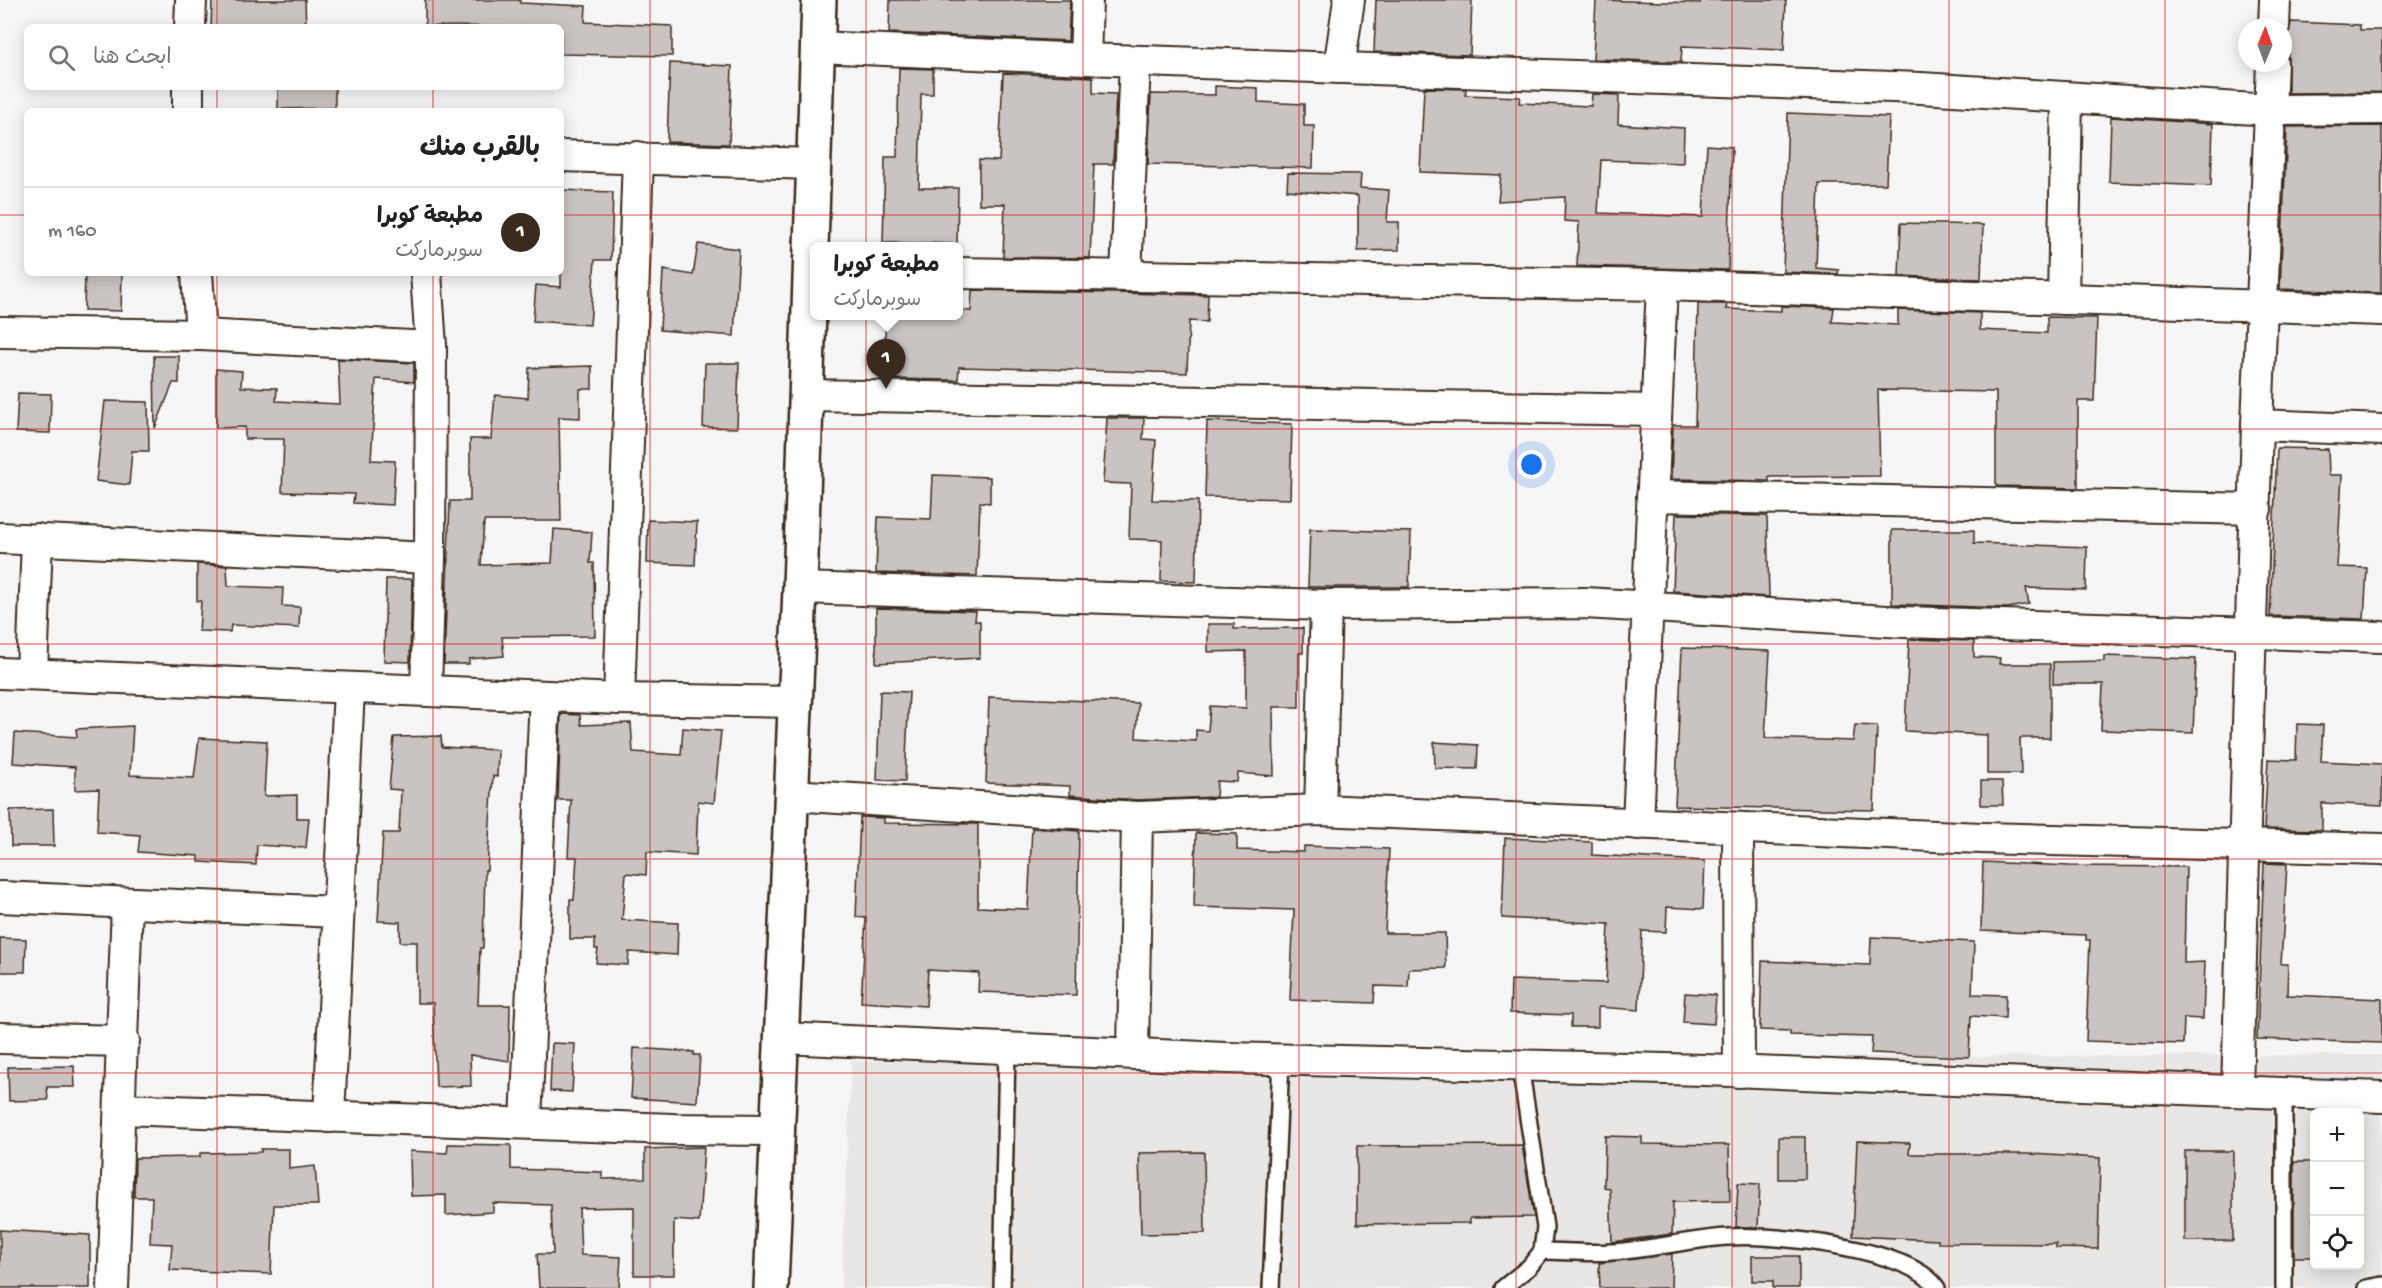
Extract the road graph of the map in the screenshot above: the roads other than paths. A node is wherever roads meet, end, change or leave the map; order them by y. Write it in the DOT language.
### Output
graph roads {
  1 [pos="191,0"];
  2 [pos="819,0"];
  3 [pos="1087,0"];
  4 [pos="1349,0"];
  5 [pos="2275,0"];
  6 [pos="2274,18"];
  7 [pos="190,24"];
  8 [pos="817,47"];
  9 [pos="1085,59"];
  10 [pos="1135,61"];
  11 [pos="1339,68"];
  12 [pos="2272,72"];
  13 [pos="188,90"];
  14 [pos="2067,99"];
  15 [pos="188,108"];
  16 [pos="2382,109"];
  17 [pos="2271,110"];
  18 [pos="564,156"];
  19 [pos="638,157"];
  20 [pos="814,164"];
  21 [pos="813,242"];
  22 [pos="963,273"];
  23 [pos="197,276"];
  24 [pos="426,276"];
  25 [pos="1126,276"];
  26 [pos="1662,285"];
  27 [pos="2063,299"];
  28 [pos="2264,307"];
  29 [pos="2382,310"];
  30 [pos="810,319"];
  31 [pos="0,332"];
  32 [pos="201,335"];
  33 [pos="431,347"];
  34 [pos="807,395"];
  35 [pos="1656,410"];
  36 [pos="2258,425"];
  37 [pos="2382,430"];
  38 [pos="1652,496"];
  39 [pos="2256,508"];
  40 [pos="0,537"];
  41 [pos="37,539"];
  42 [pos="430,558"];
  43 [pos="800,588"];
  44 [pos="1326,605"];
  45 [pos="1647,607"];
  46 [pos="2253,633"];
  47 [pos="2382,637"];
  48 [pos="0,673"];
  49 [pos="32,674"];
  50 [pos="349,687"];
  51 [pos="426,690"];
  52 [pos="545,696"];
  53 [pos="618,699"];
  54 [pos="794,702"];
  55 [pos="791,795"];
  56 [pos="1320,810"];
  57 [pos="1137,817"];
  58 [pos="1638,824"];
  59 [pos="1738,828"];
  60 [pos="2245,845"];
  61 [pos="2382,849"];
  62 [pos="0,897"];
  63 [pos="127,903"];
  64 [pos="337,912"];
  65 [pos="0,1038"];
  66 [pos="782,1038"];
  67 [pos="124,1041"];
  68 [pos="1007,1050"];
  69 [pos="1132,1054"];
  70 [pos="1281,1060"];
  71 [pos="1520,1066"];
  72 [pos="1739,1072"];
  73 [pos="2236,1090"];
  74 [pos="2284,1091"];
  75 [pos="2382,1097"];
  76 [pos="122,1109"];
  77 [pos="329,1117"];
  78 [pos="526,1122"];
  79 [pos="777,1130"];
  80 [pos="1542,1251"];
  81 [pos="2382,1285"];
  82 [pos="113,1288"];
  83 [pos="771,1288"];
  84 [pos="1002,1288"];
  85 [pos="1271,1288"];
  86 [pos="1503,1288"];
  87 [pos="1937,1288"];
  88 [pos="2284,1288"];
  89 [pos="2366,1288"];
  1 -- 7 [label="street"];
  2 -- 8 [label="highway"];
  3 -- 9 [label="street"];
  4 -- 11 [label="street"];
  5 -- 6 [label="street"];
  8 -- 9 [label="street"];
  8 -- 20 [label="highway"];
  9 -- 10 [label="street"];
  10 -- 11 [label="street"];
  10 -- 25 [label="street"];
  11 -- 14 [label="street"];
  12 -- 17 [label="street"];
  13 -- 15 [label="street"];
  14 -- 17 [label="street"];
  14 -- 27 [label="street"];
  16 -- 17 [label="street"];
  17 -- 28 [label="street"];
  18 -- 19 [label="street"];
  19 -- 20 [label="street"];
  19 -- 53 [label="street"];
  20 -- 21 [label="highway"];
  22 -- 25 [label="street"];
  23 -- 32 [label="street"];
  24 -- 33 [label="street"];
  25 -- 26 [label="street"];
  26 -- 27 [label="street"];
  26 -- 35 [label="street"];
  27 -- 28 [label="street"];
  28 -- 29 [label="street"];
  28 -- 36 [label="street"];
  30 -- 34 [label="highway"];
  31 -- 32 [label="street"];
  32 -- 33 [label="street"];
  33 -- 42 [label="street"];
  34 -- 35 [label="street"];
  34 -- 43 [label="highway"];
  35 -- 38 [label="street"];
  36 -- 37 [label="street"];
  36 -- 39 [label="street"];
  38 -- 39 [label="street"];
  38 -- 45 [label="street"];
  39 -- 46 [label="street"];
  40 -- 41 [label="street"];
  41 -- 42 [label="street"];
  41 -- 49 [label="street"];
  42 -- 51 [label="street"];
  43 -- 44 [label="street"];
  43 -- 54 [label="highway"];
  44 -- 45 [label="street"];
  44 -- 56 [label="street"];
  45 -- 46 [label="street"];
  45 -- 58 [label="street"];
  46 -- 47 [label="street"];
  46 -- 60 [label="street"];
  48 -- 49 [label="street"];
  49 -- 50 [label="street"];
  50 -- 51 [label="street"];
  50 -- 64 [label="street"];
  51 -- 52 [label="street"];
  52 -- 53 [label="street"];
  52 -- 78 [label="street"];
  53 -- 54 [label="street"];
  54 -- 55 [label="highway"];
  55 -- 57 [label="street"];
  55 -- 66 [label="highway"];
  56 -- 57 [label="street"];
  56 -- 58 [label="street"];
  57 -- 69 [label="street"];
  58 -- 59 [label="street"];
  59 -- 60 [label="street"];
  59 -- 72 [label="street"];
  60 -- 61 [label="street"];
  60 -- 73 [label="street"];
  62 -- 63 [label="street"];
  63 -- 64 [label="street"];
  63 -- 67 [label="street"];
  64 -- 77 [label="street"];
  65 -- 67 [label="street"];
  66 -- 68 [label="street"];
  66 -- 79 [label="highway"];
  67 -- 76 [label="street"];
  68 -- 69 [label="street"];
  68 -- 84 [label="lane"];
  69 -- 70 [label="street"];
  70 -- 71 [label="street"];
  70 -- 85 [label="lane"];
  71 -- 72 [label="street"];
  71 -- 80 [label="lane"];
  72 -- 73 [label="street"];
  73 -- 74 [label="street"];
  74 -- 75 [label="street"];
  74 -- 88 [label="lane"];
  76 -- 77 [label="street"];
  76 -- 82 [label="street"];
  77 -- 78 [label="street"];
  78 -- 79 [label="street"];
  79 -- 83 [label="highway"];
  80 -- 86 [label="lane"];
  80 -- 87 [label="lane"];
  81 -- 89 [label="lane"];
}
